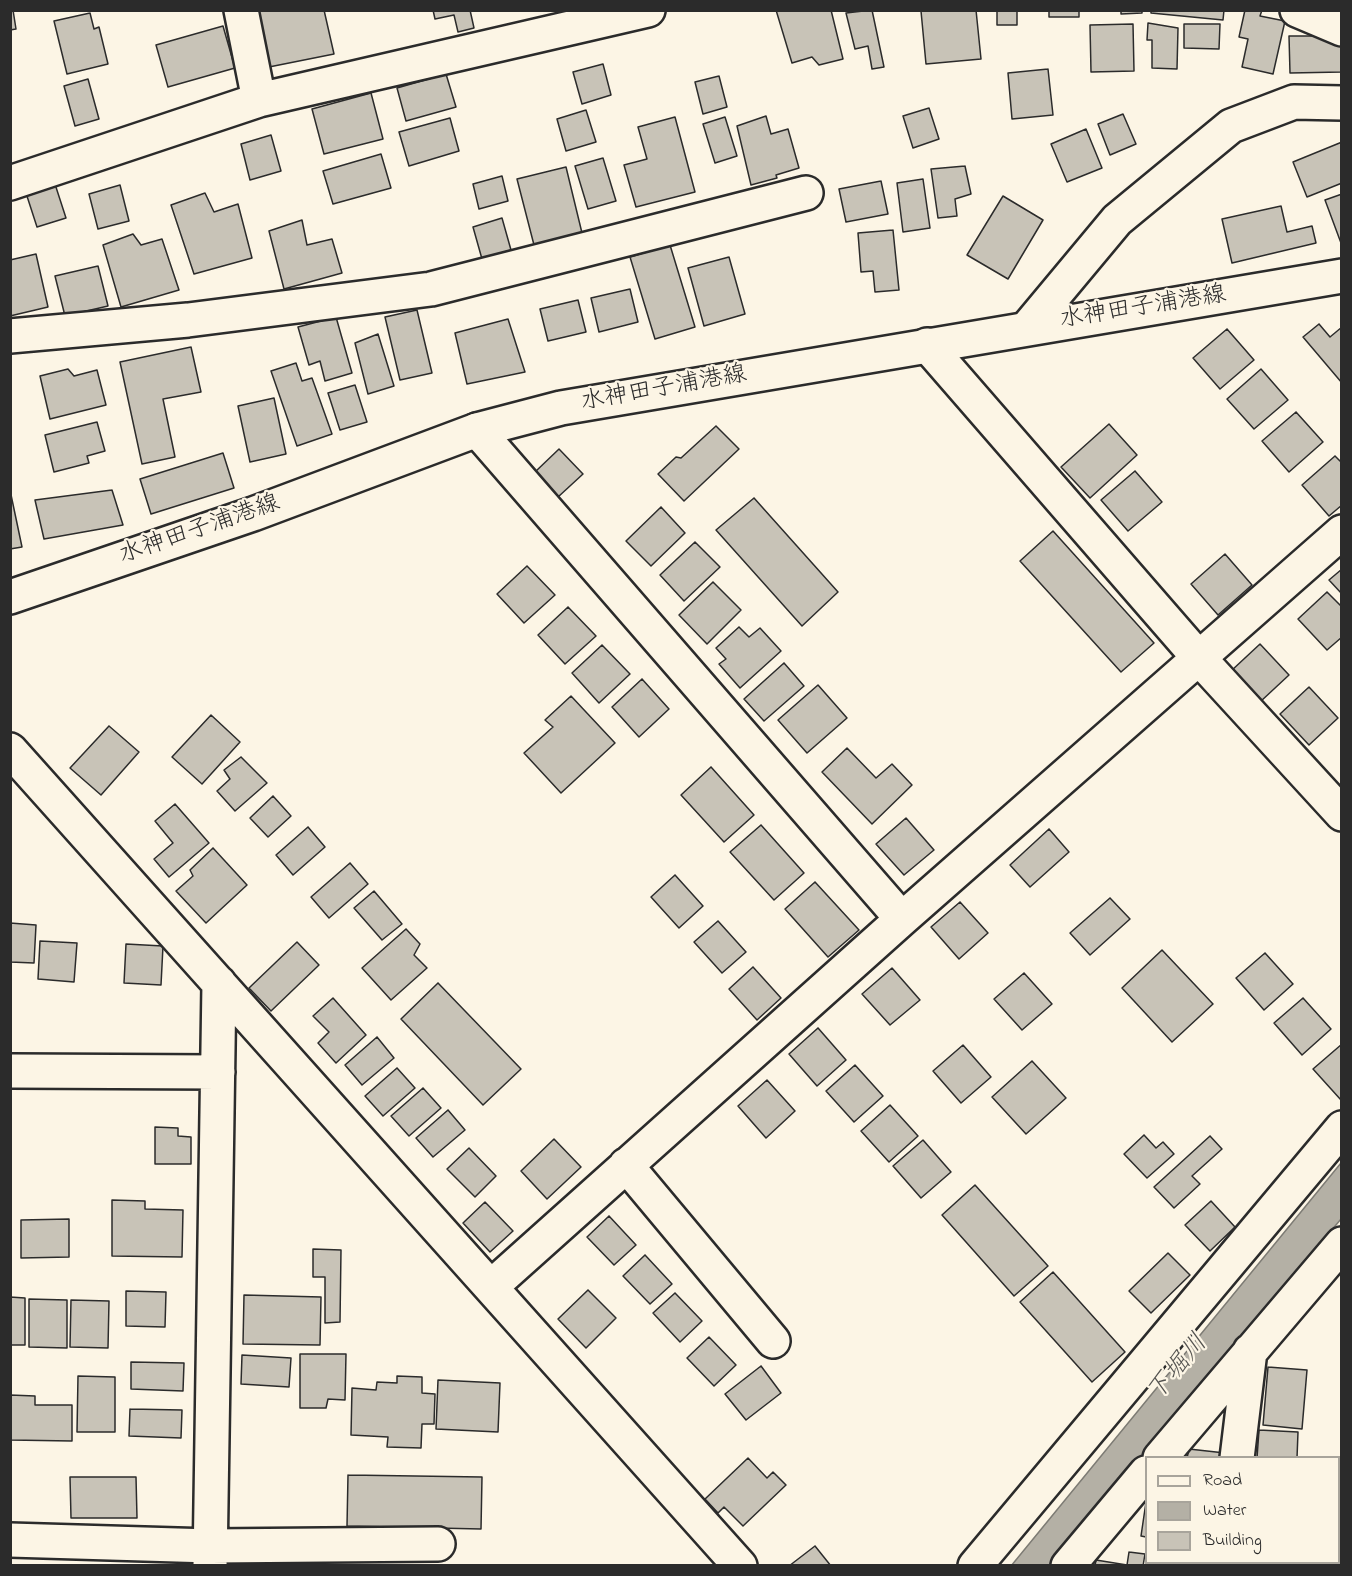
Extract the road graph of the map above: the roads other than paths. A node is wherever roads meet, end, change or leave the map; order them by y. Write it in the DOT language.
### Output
graph roads {
  1 [pos="241,10"];
  2 [pos="648,10"];
  3 [pos="1297,10"];
  4 [pos="1341,29"];
  5 [pos="259,100"];
  6 [pos="1341,103"];
  7 [pos="10,183"];
  8 [pos="806,193"];
  9 [pos="1341,276"];
  10 [pos="1027,328"];
  11 [pos="10,336"];
  12 [pos="927,345"];
  13 [pos="477,430"];
  14 [pos="1341,532"];
  15 [pos="10,597"];
  16 [pos="1198,657"];
  17 [pos="10,750"];
  18 [pos="1341,814"];
  19 [pos="902,919"];
  20 [pos="219,983"];
  21 [pos="11,1071"];
  22 [pos="218,1072"];
  23 [pos="1341,1128"];
  24 [pos="626,1165"];
  25 [pos="1341,1244"];
  26 [pos="492,1286"];
  27 [pos="773,1341"];
  28 [pos="1250,1351"];
  29 [pos="1162,1456"];
  30 [pos="1237,1456"];
  31 [pos="1145,1474"];
  32 [pos="10,1540"];
  33 [pos="438,1544"];
  34 [pos="211,1556"];
  35 [pos="740,1566"];
  36 [pos="975,1566"];
  37 [pos="1068,1566"];
  1 -- 5 [label="street"];
  2 -- 5 [label="street"];
  3 -- 4 [label="street"];
  5 -- 7 [label="street"];
  6 -- 10 [label="street"];
  8 -- 11 [label="street"];
  9 -- 10 [label="street, 水神田子浦港線"];
  10 -- 12 [label="street, 水神田子浦港線"];
  12 -- 13 [label="street, 水神田子浦港線"];
  12 -- 16 [label="street"];
  13 -- 15 [label="street, 水神田子浦港線"];
  13 -- 19 [label="street"];
  14 -- 16 [label="street"];
  16 -- 18 [label="street"];
  16 -- 19 [label="street"];
  17 -- 20 [label="street"];
  19 -- 24 [label="street"];
  20 -- 22 [label="street"];
  20 -- 26 [label="street"];
  21 -- 22 [label="street"];
  22 -- 34 [label="street"];
  23 -- 36 [label="street"];
  24 -- 26 [label="street"];
  24 -- 27 [label="street"];
  25 -- 28 [label="street"];
  26 -- 35 [label="street"];
  28 -- 29 [label="street"];
  28 -- 30 [label="street"];
  31 -- 37 [label="street"];
  32 -- 34 [label="street"];
  33 -- 34 [label="street"];
}
